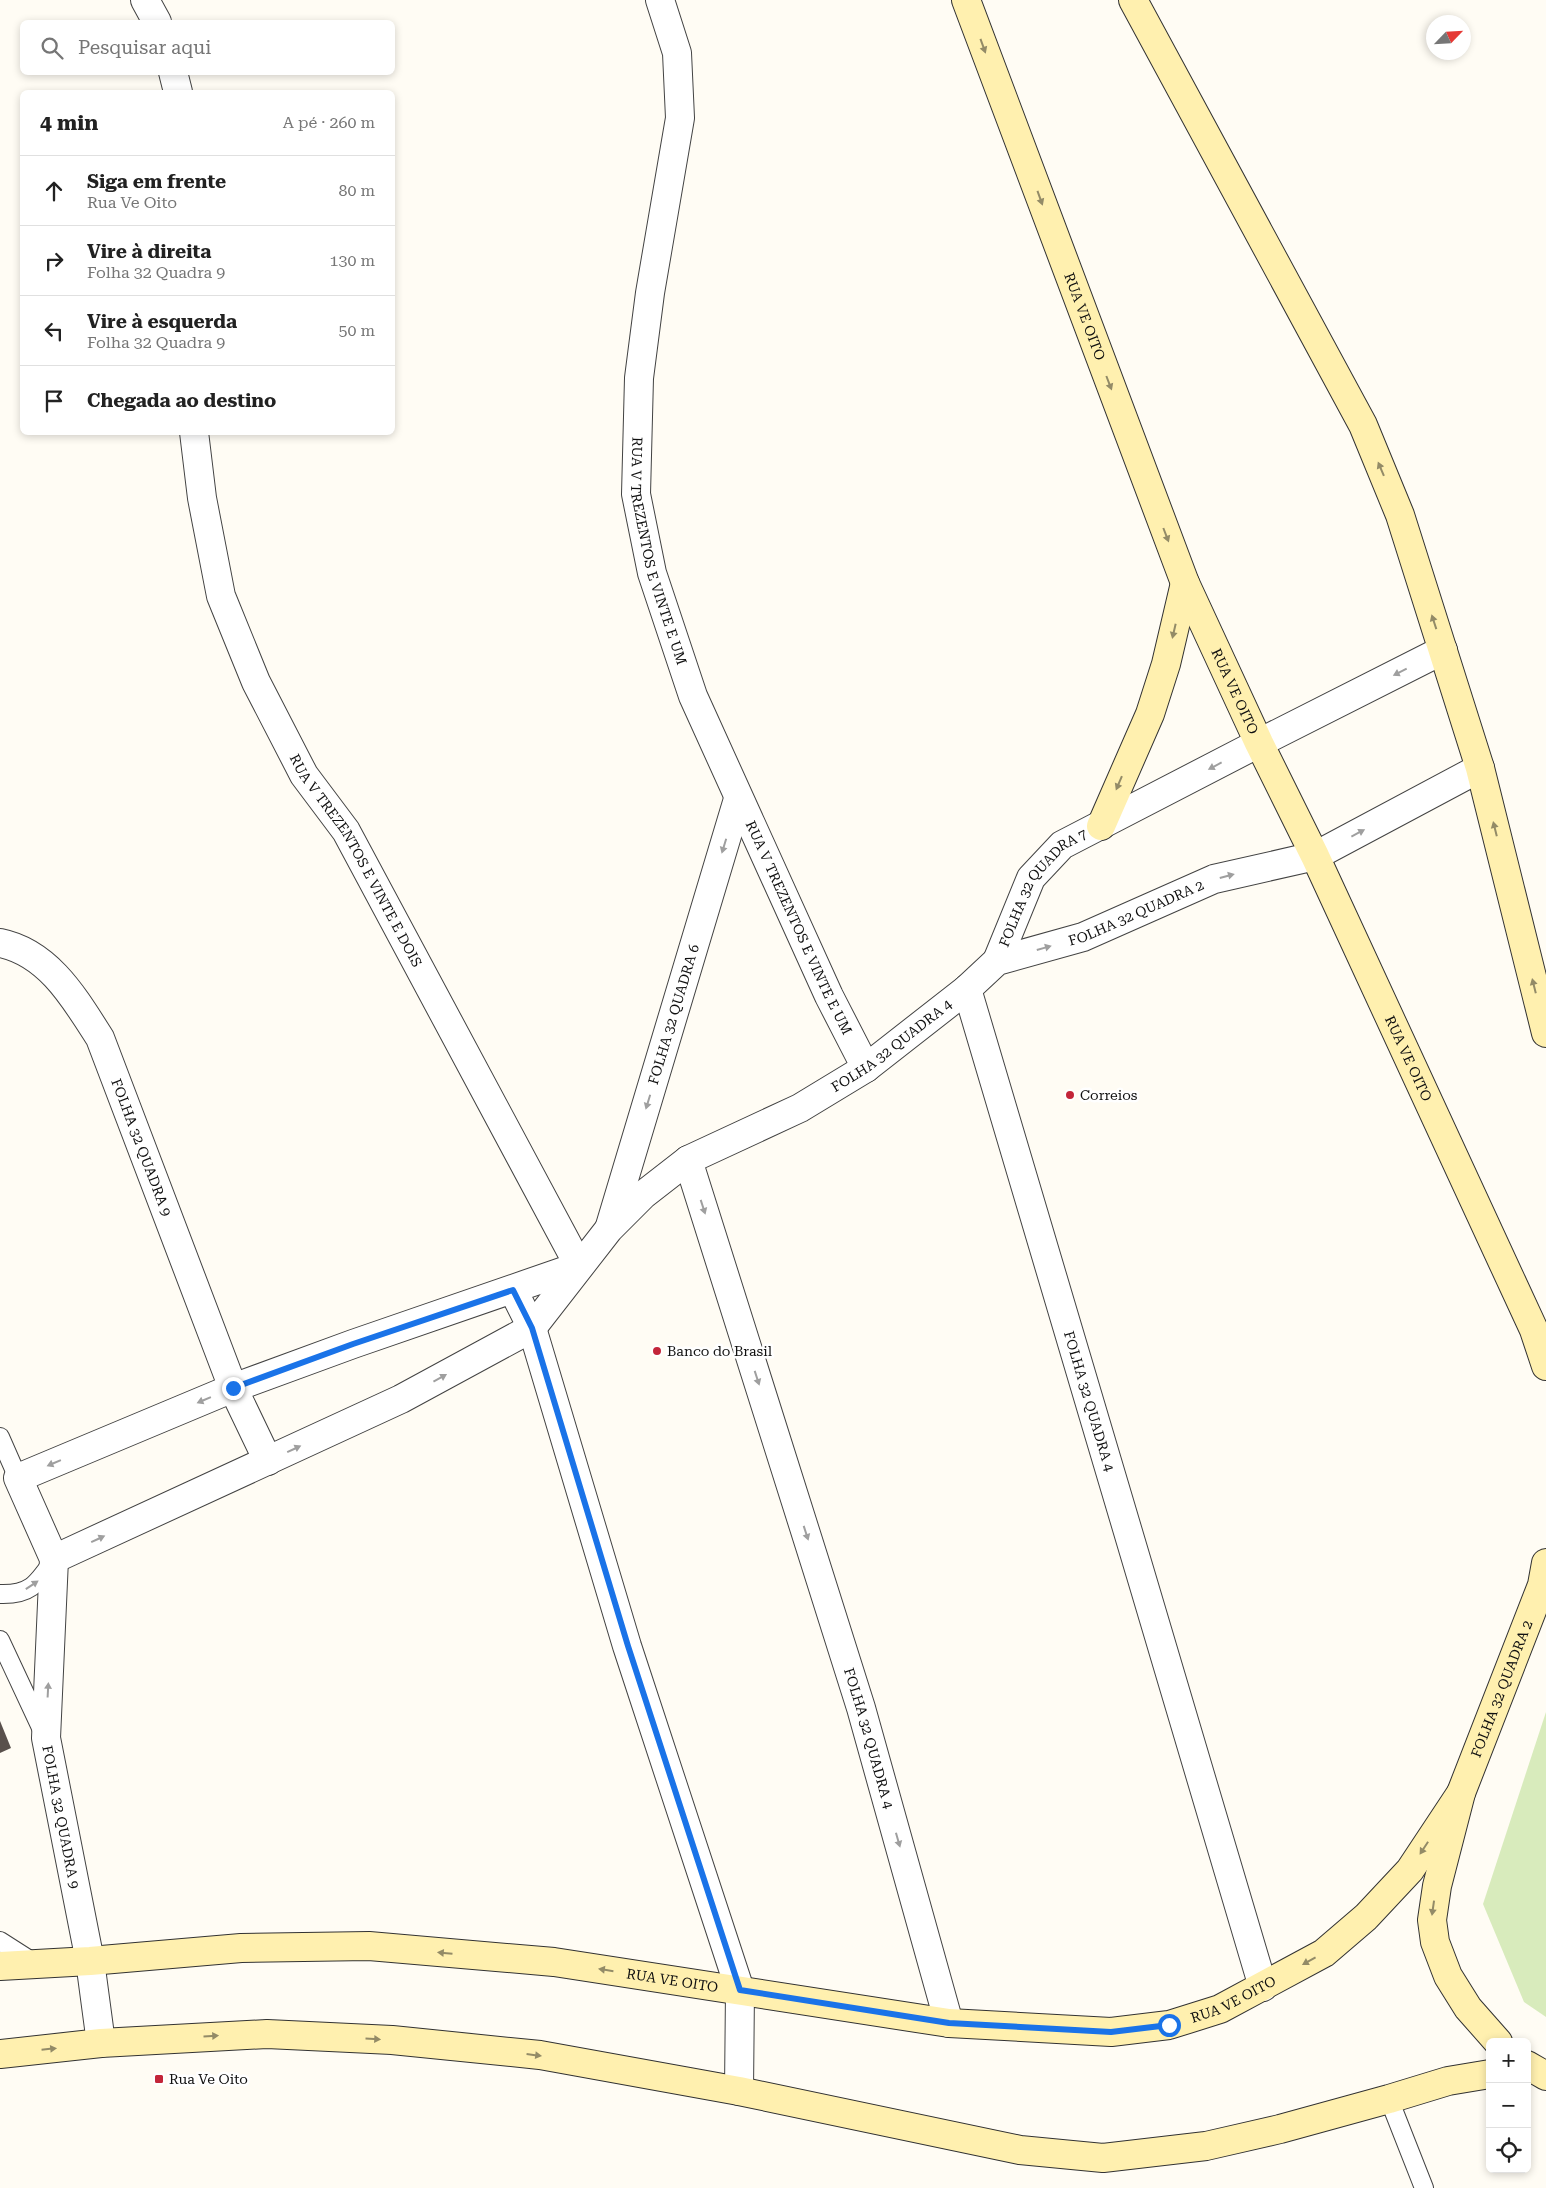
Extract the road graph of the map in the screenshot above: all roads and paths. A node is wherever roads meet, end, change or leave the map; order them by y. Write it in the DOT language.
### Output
graph roads {
  1 [pos="145,0"];
  2 [pos="163,0"];
  3 [pos="660,0"];
  4 [pos="966,0"];
  5 [pos="1133,0"];
  6 [pos="156,20"];
  7 [pos="164,20"];
  8 [pos="174,75"];
  9 [pos="178,90"];
  10 [pos="194,435"];
  11 [pos="1185,583"];
  12 [pos="1443,650"];
  13 [pos="1258,743"];
  14 [pos="1480,768"];
  15 [pos="738,799"];
  16 [pos="1101,826"];
  17 [pos="1314,856"];
  18 [pos="0,943"];
  19 [pos="997,961"];
  20 [pos="967,988"];
  21 [pos="1546,1034"];
  22 [pos="866,1068"];
  23 [pos="688,1160"];
  24 [pos="610,1229"];
  25 [pos="579,1266"];
  26 [pos="513,1290"];
  27 [pos="532,1328"];
  28 [pos="1546,1366"];
  29 [pos="233,1388"];
  30 [pos="0,1438"];
  31 [pos="268,1462"];
  32 [pos="18,1478"];
  33 [pos="54,1559"];
  34 [pos="1545,1576"];
  35 [pos="0,1594"];
  36 [pos="0,1640"];
  37 [pos="46,1738"];
  38 [pos="1460,1793"];
  39 [pos="0,1941"];
  40 [pos="90,1961"];
  41 [pos="36,1964"];
  42 [pos="0,1966"];
  43 [pos="1263,1986"];
  44 [pos="740,1990"];
  45 [pos="949,2023"];
  46 [pos="1494,2038"];
  47 [pos="101,2044"];
  48 [pos="0,2054"];
  49 [pos="1486,2075"];
  50 [pos="739,2091"];
  51 [pos="1389,2099"];
  52 [pos="1424,2188"];
  1 -- 6 [label="street"];
  2 -- 7 [label="street"];
  3 -- 15 [label="street, RUA V TREZENTOS E VINTE E UM"];
  4 -- 11 [label="main road, RUA VE OITO, one-way"];
  12 -- 5 [label="main road, one-way"];
  8 -- 9 [label="street"];
  10 -- 25 [label="street, RUA V TREZENTOS E VINTE E DOIS"];
  11 -- 13 [label="main road, RUA VE OITO"];
  11 -- 16 [label="main road, one-way"];
  12 -- 13 [label="street, FOLHA 32 QUADRA 7, one-way"];
  12 -- 14 [label="main road"];
  13 -- 16 [label="street, FOLHA 32 QUADRA 7, one-way"];
  13 -- 17 [label="main road, RUA VE OITO"];
  17 -- 14 [label="street, FOLHA 32 QUADRA 2, one-way"];
  21 -- 14 [label="main road, one-way"];
  15 -- 22 [label="street, RUA V TREZENTOS E VINTE E UM"];
  15 -- 24 [label="street, FOLHA 32 QUADRA 6, one-way"];
  16 -- 19 [label="street, FOLHA 32 QUADRA 7"];
  19 -- 17 [label="street, FOLHA 32 QUADRA 2, one-way"];
  17 -- 28 [label="main road, RUA VE OITO"];
  18 -- 29 [label="street, FOLHA 32 QUADRA 9"];
  19 -- 20 [label="street, FOLHA 32 QUADRA 2"];
  20 -- 22 [label="street, FOLHA 32 QUADRA 4"];
  20 -- 43 [label="street, FOLHA 32 QUADRA 4"];
  22 -- 23 [label="street, FOLHA 32 QUADRA 4"];
  23 -- 24 [label="street"];
  23 -- 45 [label="street, FOLHA 32 QUADRA 4, one-way"];
  24 -- 25 [label="street"];
  25 -- 26 [label="street"];
  25 -- 27 [label="street"];
  26 -- 27 [label="street"];
  26 -- 29 [label="street"];
  31 -- 27 [label="street, one-way"];
  27 -- 44 [label="street"];
  29 -- 31 [label="street, FOLHA 32 QUADRA 9"];
  29 -- 32 [label="street, one-way"];
  30 -- 32 [label="lane, FOLHA 32 QUADRA 9"];
  33 -- 31 [label="street, one-way"];
  32 -- 33 [label="street, FOLHA 32 QUADRA 9"];
  35 -- 33 [label="lane, one-way"];
  37 -- 33 [label="street, FOLHA 32 QUADRA 9, one-way"];
  34 -- 38 [label="main road, FOLHA 32 QUADRA 2"];
  36 -- 37 [label="lane"];
  37 -- 40 [label="street, FOLHA 32 QUADRA 9"];
  38 -- 43 [label="main road, RUA VE OITO, one-way"];
  38 -- 46 [label="main road, one-way"];
  39 -- 41 [label="lane"];
  40 -- 41 [label="main road, RUA VE OITO"];
  44 -- 40 [label="main road, RUA VE OITO, one-way"];
  40 -- 47 [label="street, FOLHA 32 QUADRA 9"];
  41 -- 42 [label="main road, RUA VE OITO"];
  43 -- 45 [label="main road, RUA VE OITO"];
  44 -- 45 [label="main road, RUA VE OITO"];
  44 -- 50 [label="street"];
  48 -- 47 [label="main road, one-way"];
  47 -- 50 [label="main road, one-way"];
  49 -- 51 [label="main road"];
  50 -- 51 [label="main road"];
  51 -- 52 [label="lane"];
}
